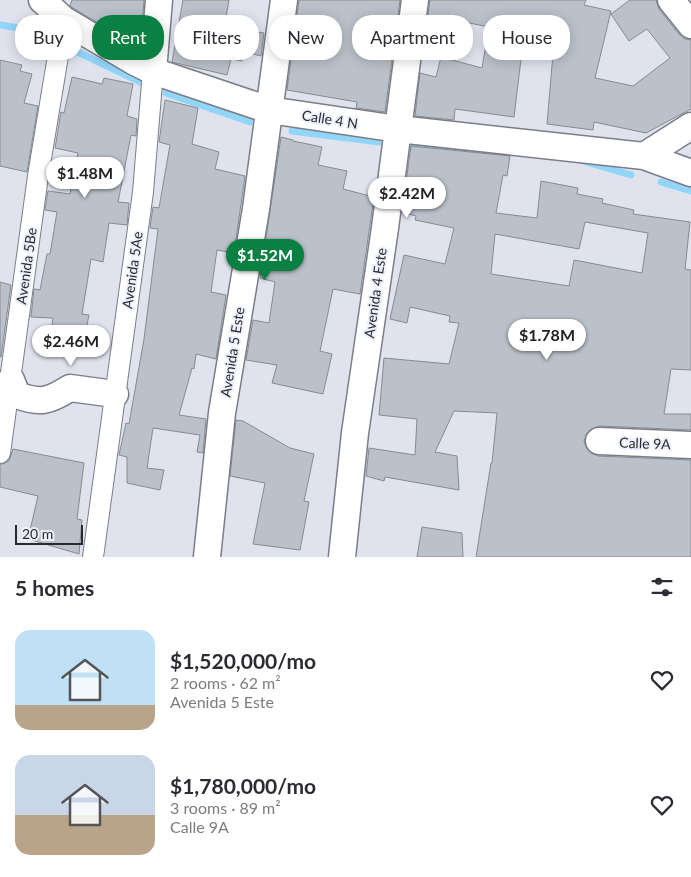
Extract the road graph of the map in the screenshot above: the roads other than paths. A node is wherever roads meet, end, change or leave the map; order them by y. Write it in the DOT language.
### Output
graph roads {
  1 [pos="42,0"];
  2 [pos="159,0"];
  3 [pos="284,0"];
  4 [pos="415,0"];
  5 [pos="671,0"];
  6 [pos="58,15"];
  7 [pos="691,26"];
  8 [pos="82,31"];
  9 [pos="57,60"];
  10 [pos="153,71"];
  11 [pos="269,110"];
  12 [pos="691,126"];
  13 [pos="398,129"];
  14 [pos="644,156"];
  15 [pos="691,174"];
  16 [pos="11,380"];
  17 [pos="115,394"];
  18 [pos="599,441"];
  19 [pos="691,444"];
  20 [pos="0,453"];
  21 [pos="93,557"];
  22 [pos="207,557"];
  23 [pos="342,557"];
  1 -- 6 [label="street, Calle 4 N"];
  2 -- 10 [label="street"];
  3 -- 11 [label="street, Avenida 5 Este"];
  4 -- 13 [label="street, Avenida 4 Este"];
  5 -- 7 [label="street"];
  8 -- 10 [label="street, Calle 4 N"];
  9 -- 16 [label="street, Avenida 5Be"];
  10 -- 11 [label="street, Calle 4 N"];
  10 -- 17 [label="street, Avenida 5Ae"];
  11 -- 13 [label="street, Calle 4 N"];
  11 -- 22 [label="street, Avenida 5 Este"];
  12 -- 14 [label="street"];
  13 -- 14 [label="street, Calle 4 N"];
  13 -- 23 [label="street, Avenida 4 Este"];
  14 -- 15 [label="street, Calle 4 N"];
  16 -- 17 [label="street"];
  16 -- 20 [label="street, Avenida 5Be"];
  17 -- 21 [label="street, Avenida 5Ae"];
  18 -- 19 [label="street, Calle 9A"];
}
